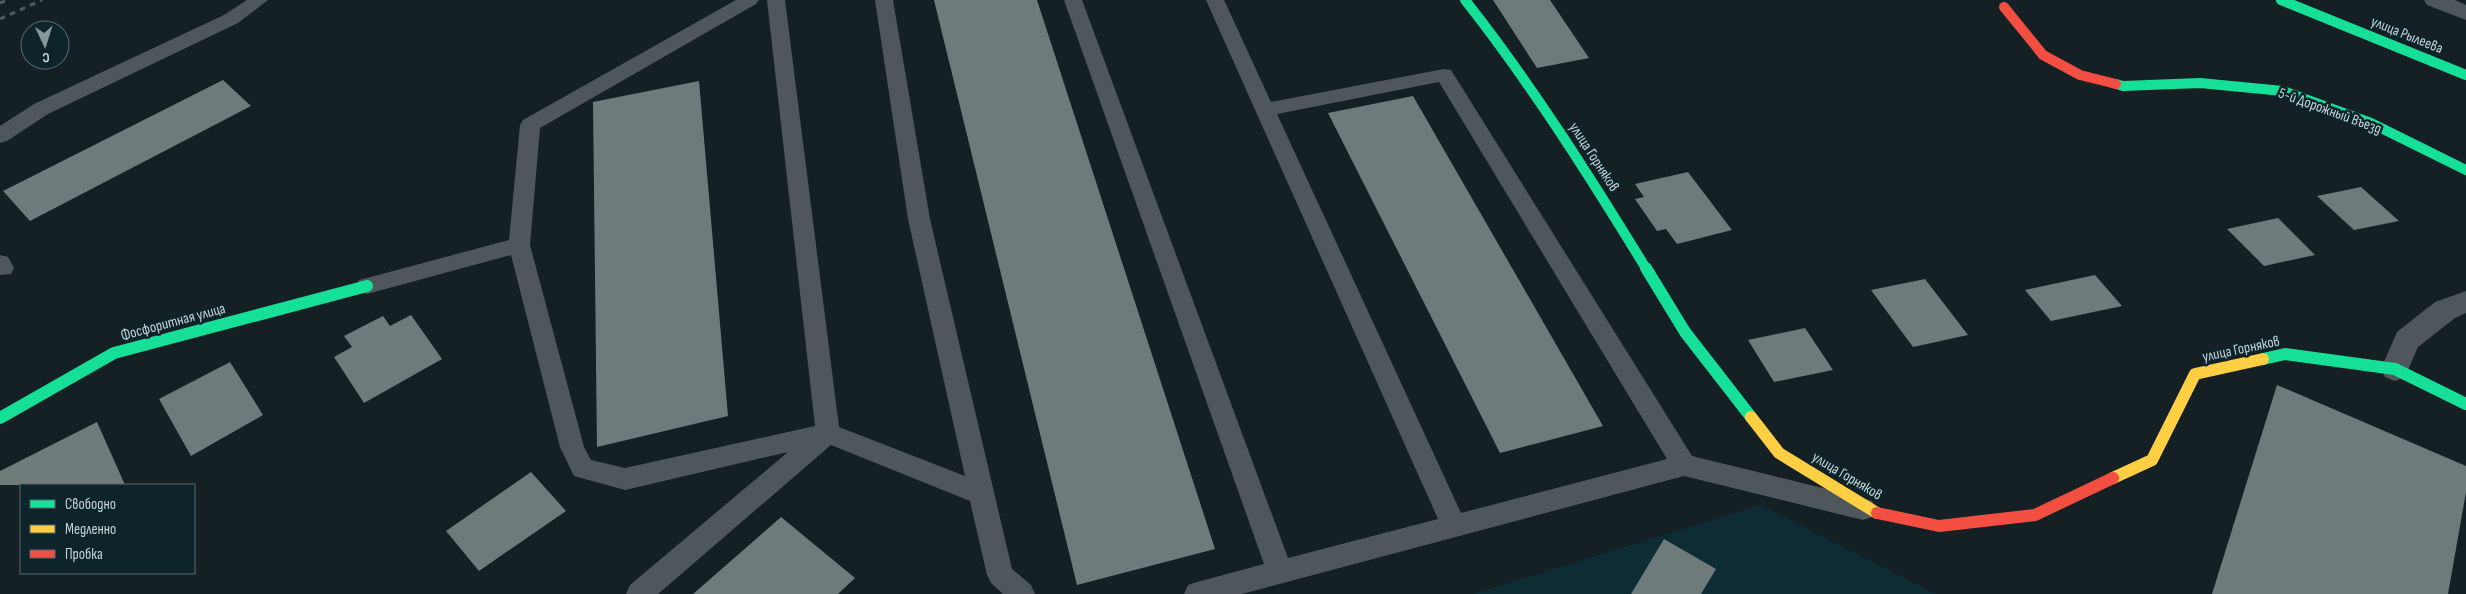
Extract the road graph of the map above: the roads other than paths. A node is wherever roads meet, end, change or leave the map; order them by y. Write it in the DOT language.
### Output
graph roads {
  1 [pos="258,0"];
  2 [pos="750,0"];
  3 [pos="776,0"];
  4 [pos="884,0"];
  5 [pos="1073,0"];
  6 [pos="1215,0"];
  7 [pos="1465,0"];
  8 [pos="2281,0"];
  9 [pos="2435,0"];
  10 [pos="2004,7"];
  11 [pos="2466,13"];
  12 [pos="2466,74"];
  13 [pos="1265,110"];
  14 [pos="0,136"];
  15 [pos="2466,170"];
  16 [pos="519,245"];
  17 [pos="367,286"];
  18 [pos="2466,302"];
  19 [pos="2395,369"];
  20 [pos="2466,404"];
  21 [pos="0,418"];
  22 [pos="828,433"];
  23 [pos="1684,465"];
  24 [pos="982,494"];
  25 [pos="1878,513"];
  26 [pos="1456,527"];
  27 [pos="1280,573"];
  28 [pos="639,594"];
  29 [pos="1022,594"];
  30 [pos="1197,594"];
  1 -- 14 [label="lane"];
  2 -- 16 [label="lane"];
  3 -- 22 [label="lane"];
  4 -- 24 [label="lane"];
  5 -- 27 [label="lane"];
  6 -- 13 [label="lane"];
  7 -- 25 [label="street, улица Горняков"];
  8 -- 12 [label="street, улица Рылеева"];
  9 -- 11 [label="street"];
  10 -- 15 [label="street, 5-й Дорожный Въезд"];
  13 -- 23 [label="lane"];
  13 -- 26 [label="lane"];
  16 -- 17 [label="lane"];
  16 -- 22 [label="lane"];
  17 -- 21 [label="street, Фосфоритная улица"];
  18 -- 19 [label="street"];
  19 -- 20 [label="street, улица Горняков"];
  19 -- 25 [label="street, улица Горняков"];
  22 -- 24 [label="lane"];
  22 -- 28 [label="lane"];
  23 -- 25 [label="lane"];
  23 -- 26 [label="lane"];
  24 -- 29 [label="lane"];
  26 -- 27 [label="lane"];
  27 -- 30 [label="lane"];
}
